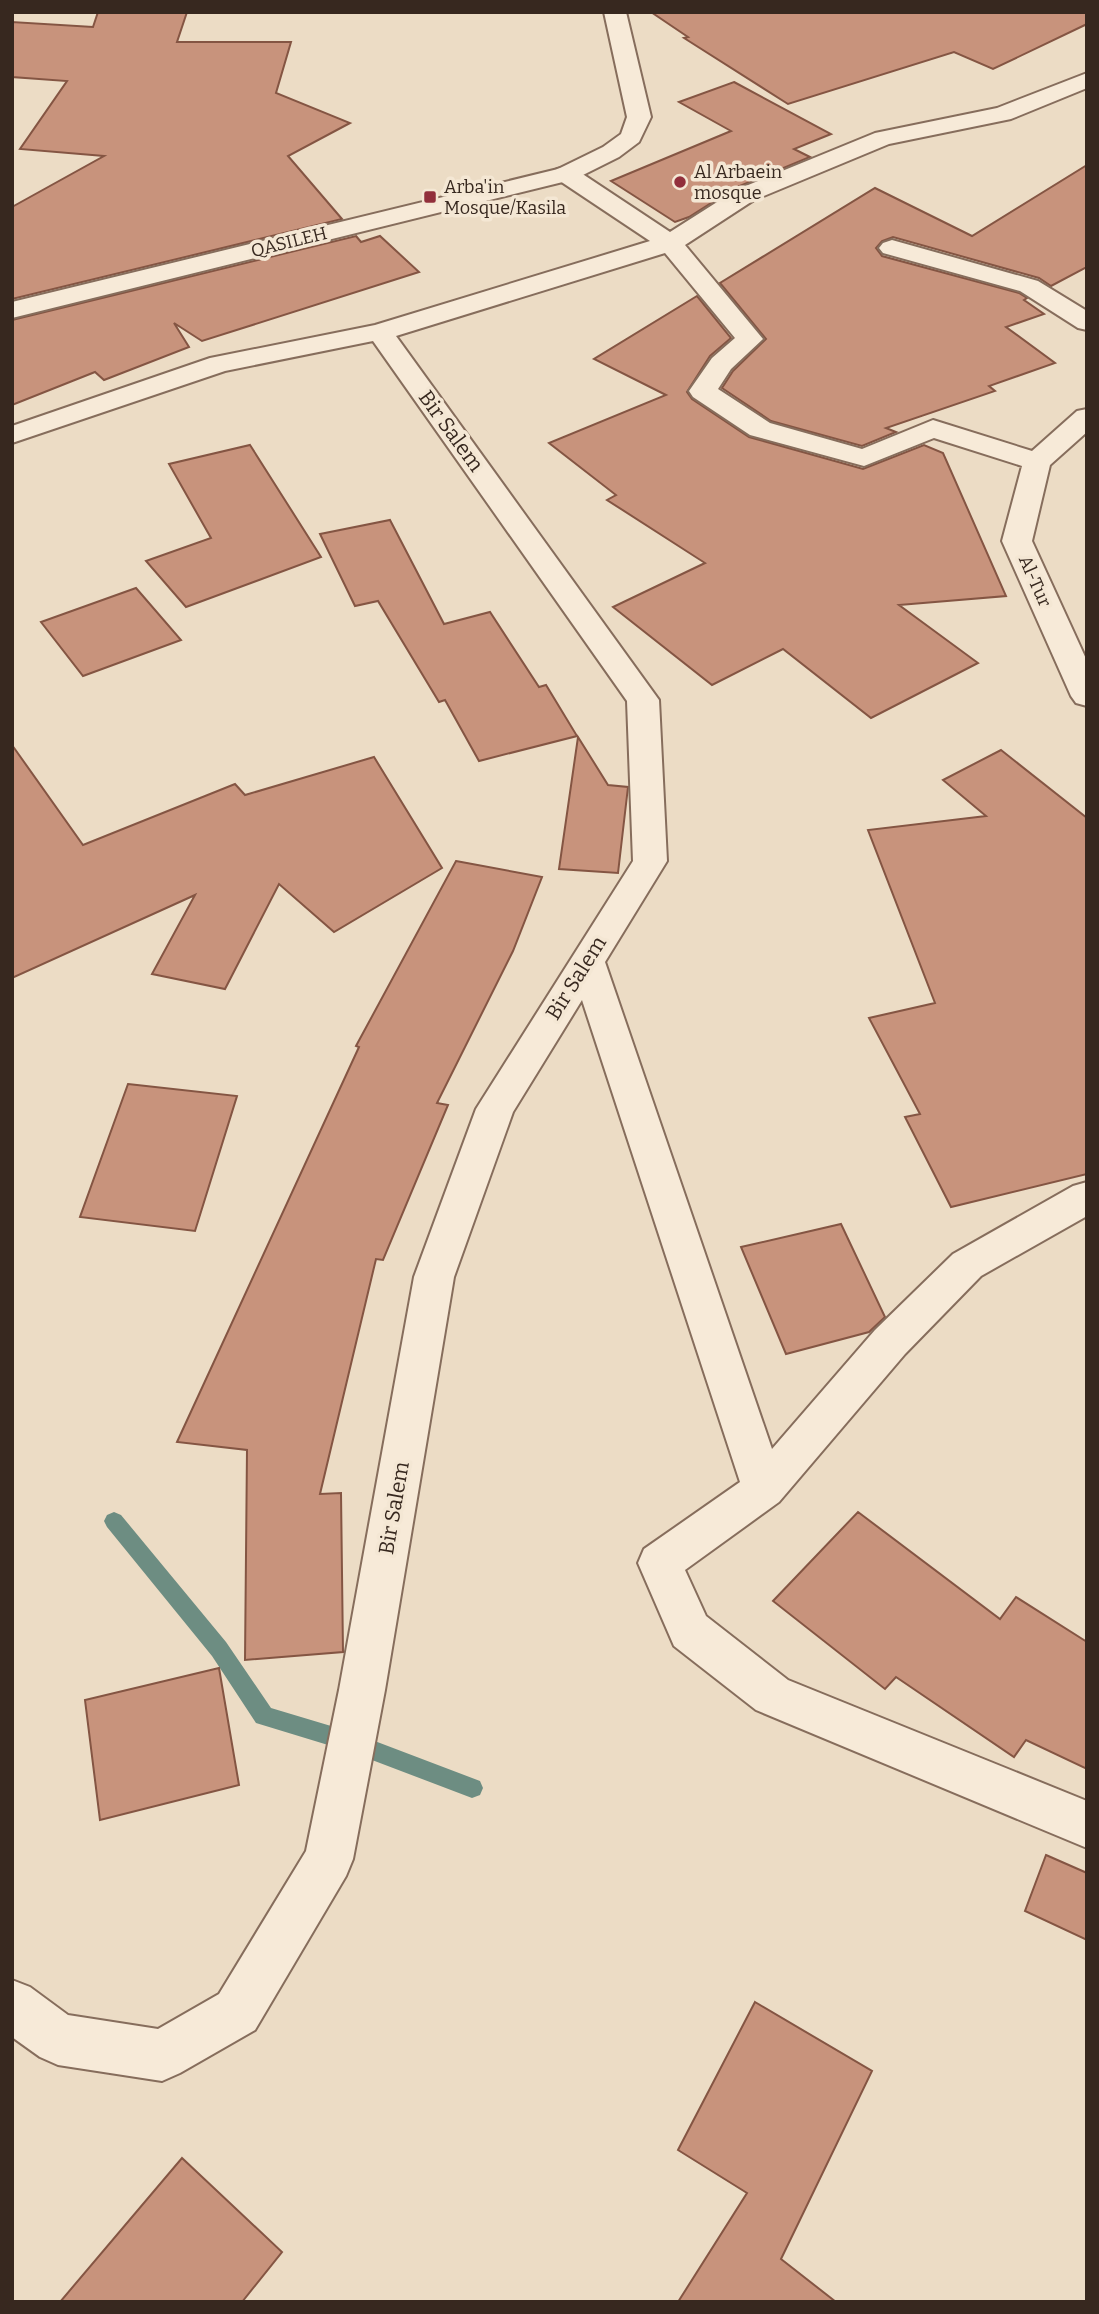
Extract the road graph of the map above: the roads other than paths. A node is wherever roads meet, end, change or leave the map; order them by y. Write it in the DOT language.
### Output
graph roads {
  1 [pos="615,12"];
  2 [pos="1087,80"];
  3 [pos="566,174"];
  4 [pos="670,243"];
  5 [pos="892,248"];
  6 [pos="12,310"];
  7 [pos="1087,322"];
  8 [pos="380,332"];
  9 [pos="1087,417"];
  10 [pos="12,435"];
  11 [pos="1087,447"];
  12 [pos="1037,462"];
  13 [pos="1087,696"];
  14 [pos="587,961"];
  15 [pos="1087,1197"];
  16 [pos="764,1489"];
  17 [pos="1087,1825"];
  18 [pos="12,2005"];
  1 -- 3 [label="street, QASILEH"];
  2 -- 4 [label="street"];
  3 -- 4 [label="street"];
  3 -- 6 [label="street, QASILEH"];
  4 -- 8 [label="street"];
  4 -- 12 [label="street"];
  5 -- 7 [label="street"];
  8 -- 10 [label="street"];
  8 -- 14 [label="street, Bir Salem"];
  9 -- 12 [label="street"];
  11 -- 12 [label="street"];
  12 -- 13 [label="street, Al-Tur"];
  14 -- 16 [label="street"];
  14 -- 18 [label="street, Bir Salem"];
  15 -- 16 [label="street"];
  16 -- 17 [label="street"];
}
